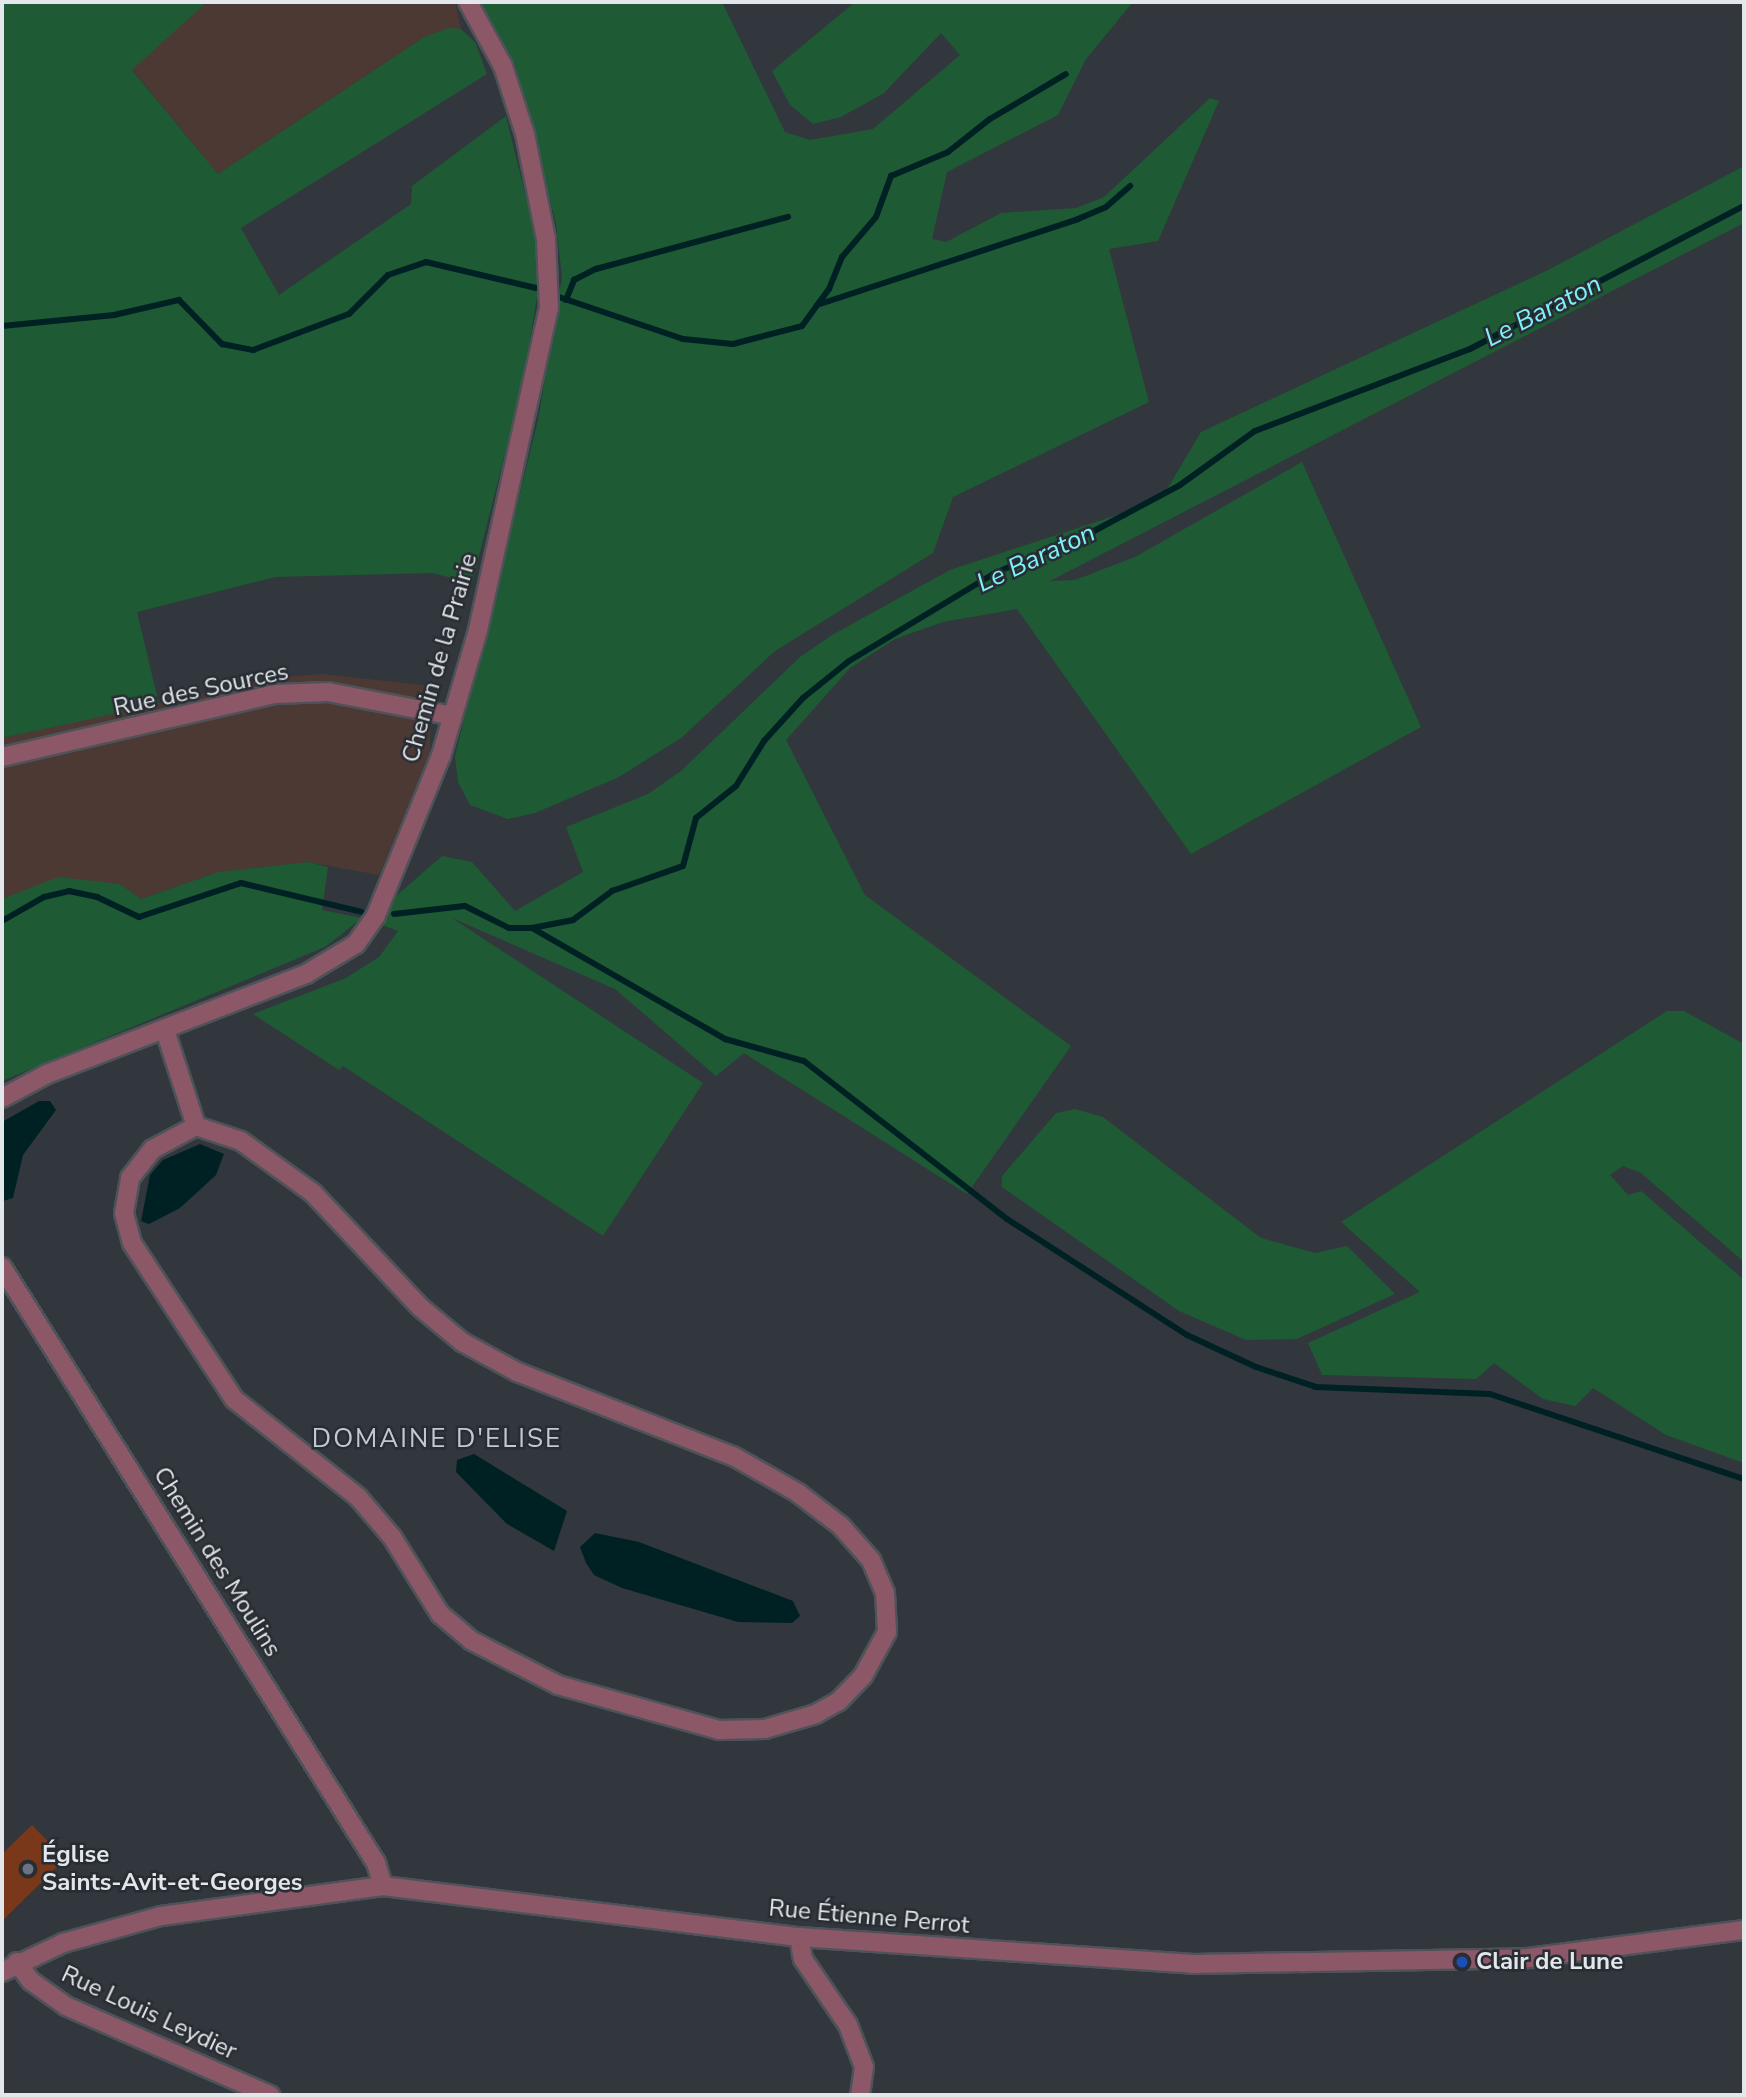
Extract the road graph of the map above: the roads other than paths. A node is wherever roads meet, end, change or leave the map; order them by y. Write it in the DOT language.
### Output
graph roads {
  1 [pos="468,2"];
  2 [pos="453,716"];
  3 [pos="2,757"];
  4 [pos="165,1030"];
  5 [pos="2,1098"];
  6 [pos="196,1126"];
  7 [pos="2,1267"];
  8 [pos="383,1886"];
  9 [pos="1744,1930"];
  10 [pos="799,1937"];
  11 [pos="10,1967"];
  12 [pos="270,2095"];
  13 [pos="860,2095"];
  1 -- 2 [label="street, Chemin de la Prairie"];
  2 -- 3 [label="street, Rue des Sources"];
  2 -- 4 [label="street, Chemin de la Prairie"];
  4 -- 5 [label="street, Chemin de la Prairie"];
  4 -- 6 [label="street"];
  6 -- 6 [label="street"];
  7 -- 8 [label="street, Chemin des Moulins"];
  8 -- 10 [label="street, Rue Étienne Perrot"];
  8 -- 11 [label="street, Rue Étienne Perrot"];
  9 -- 10 [label="street, Rue Étienne Perrot"];
  10 -- 13 [label="street"];
  11 -- 12 [label="street, Rue Louis Leydier"];
}
